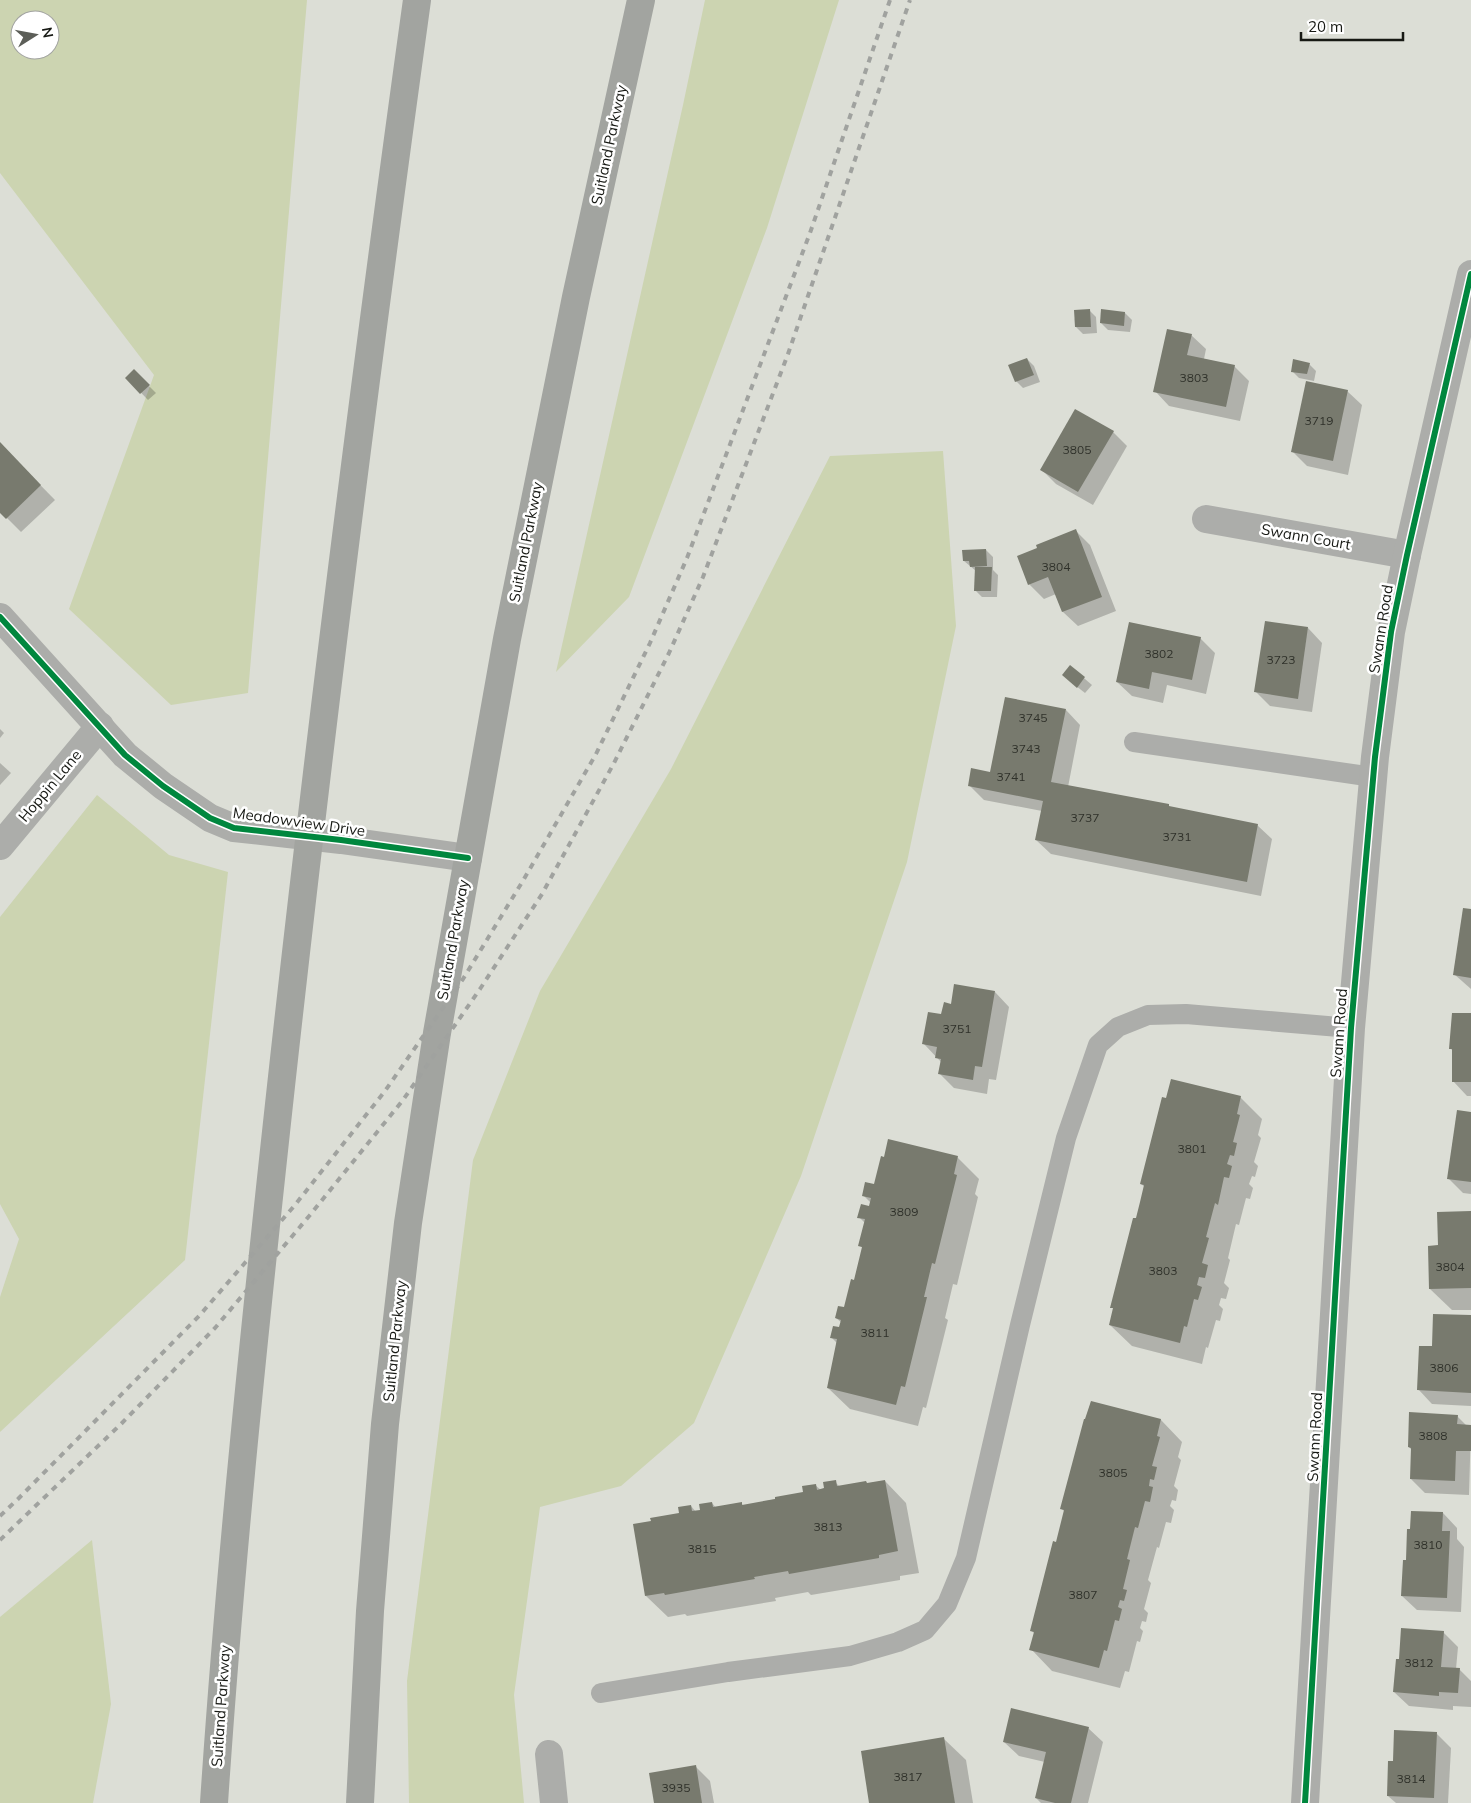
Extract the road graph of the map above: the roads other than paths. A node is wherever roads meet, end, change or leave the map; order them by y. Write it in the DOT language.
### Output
graph roads {
  1 [pos="417,0"];
  2 [pos="641,0"];
  3 [pos="1471,274"];
  4 [pos="1206,519"];
  5 [pos="1407,554"];
  6 [pos="0,617"];
  7 [pos="100,726"];
  8 [pos="1134,742"];
  9 [pos="1373,777"];
  10 [pos="308,836"];
  11 [pos="0,846"];
  12 [pos="468,858"];
  13 [pos="1351,1028"];
  14 [pos="601,1694"];
  15 [pos="550,1754"];
  16 [pos="214,1803"];
  17 [pos="360,1803"];
  18 [pos="554,1803"];
  19 [pos="1305,1803"];
  1 -- 10 [label="highway, Suitland Parkway"];
  2 -- 12 [label="highway, Suitland Parkway"];
  3 -- 5 [label="street, Swann Road"];
  4 -- 5 [label="street, Swann Court"];
  5 -- 9 [label="street, Swann Road"];
  6 -- 7 [label="street, Meadowview Drive"];
  7 -- 10 [label="street, Meadowview Drive"];
  7 -- 11 [label="street, Hoppin Lane"];
  8 -- 9 [label="lane"];
  9 -- 13 [label="street, Swann Road"];
  10 -- 12 [label="street, Meadowview Drive"];
  10 -- 16 [label="highway, Suitland Parkway"];
  12 -- 17 [label="highway, Suitland Parkway"];
  13 -- 14 [label="lane"];
  13 -- 19 [label="street, Swann Road"];
  15 -- 18 [label="street"];
}
